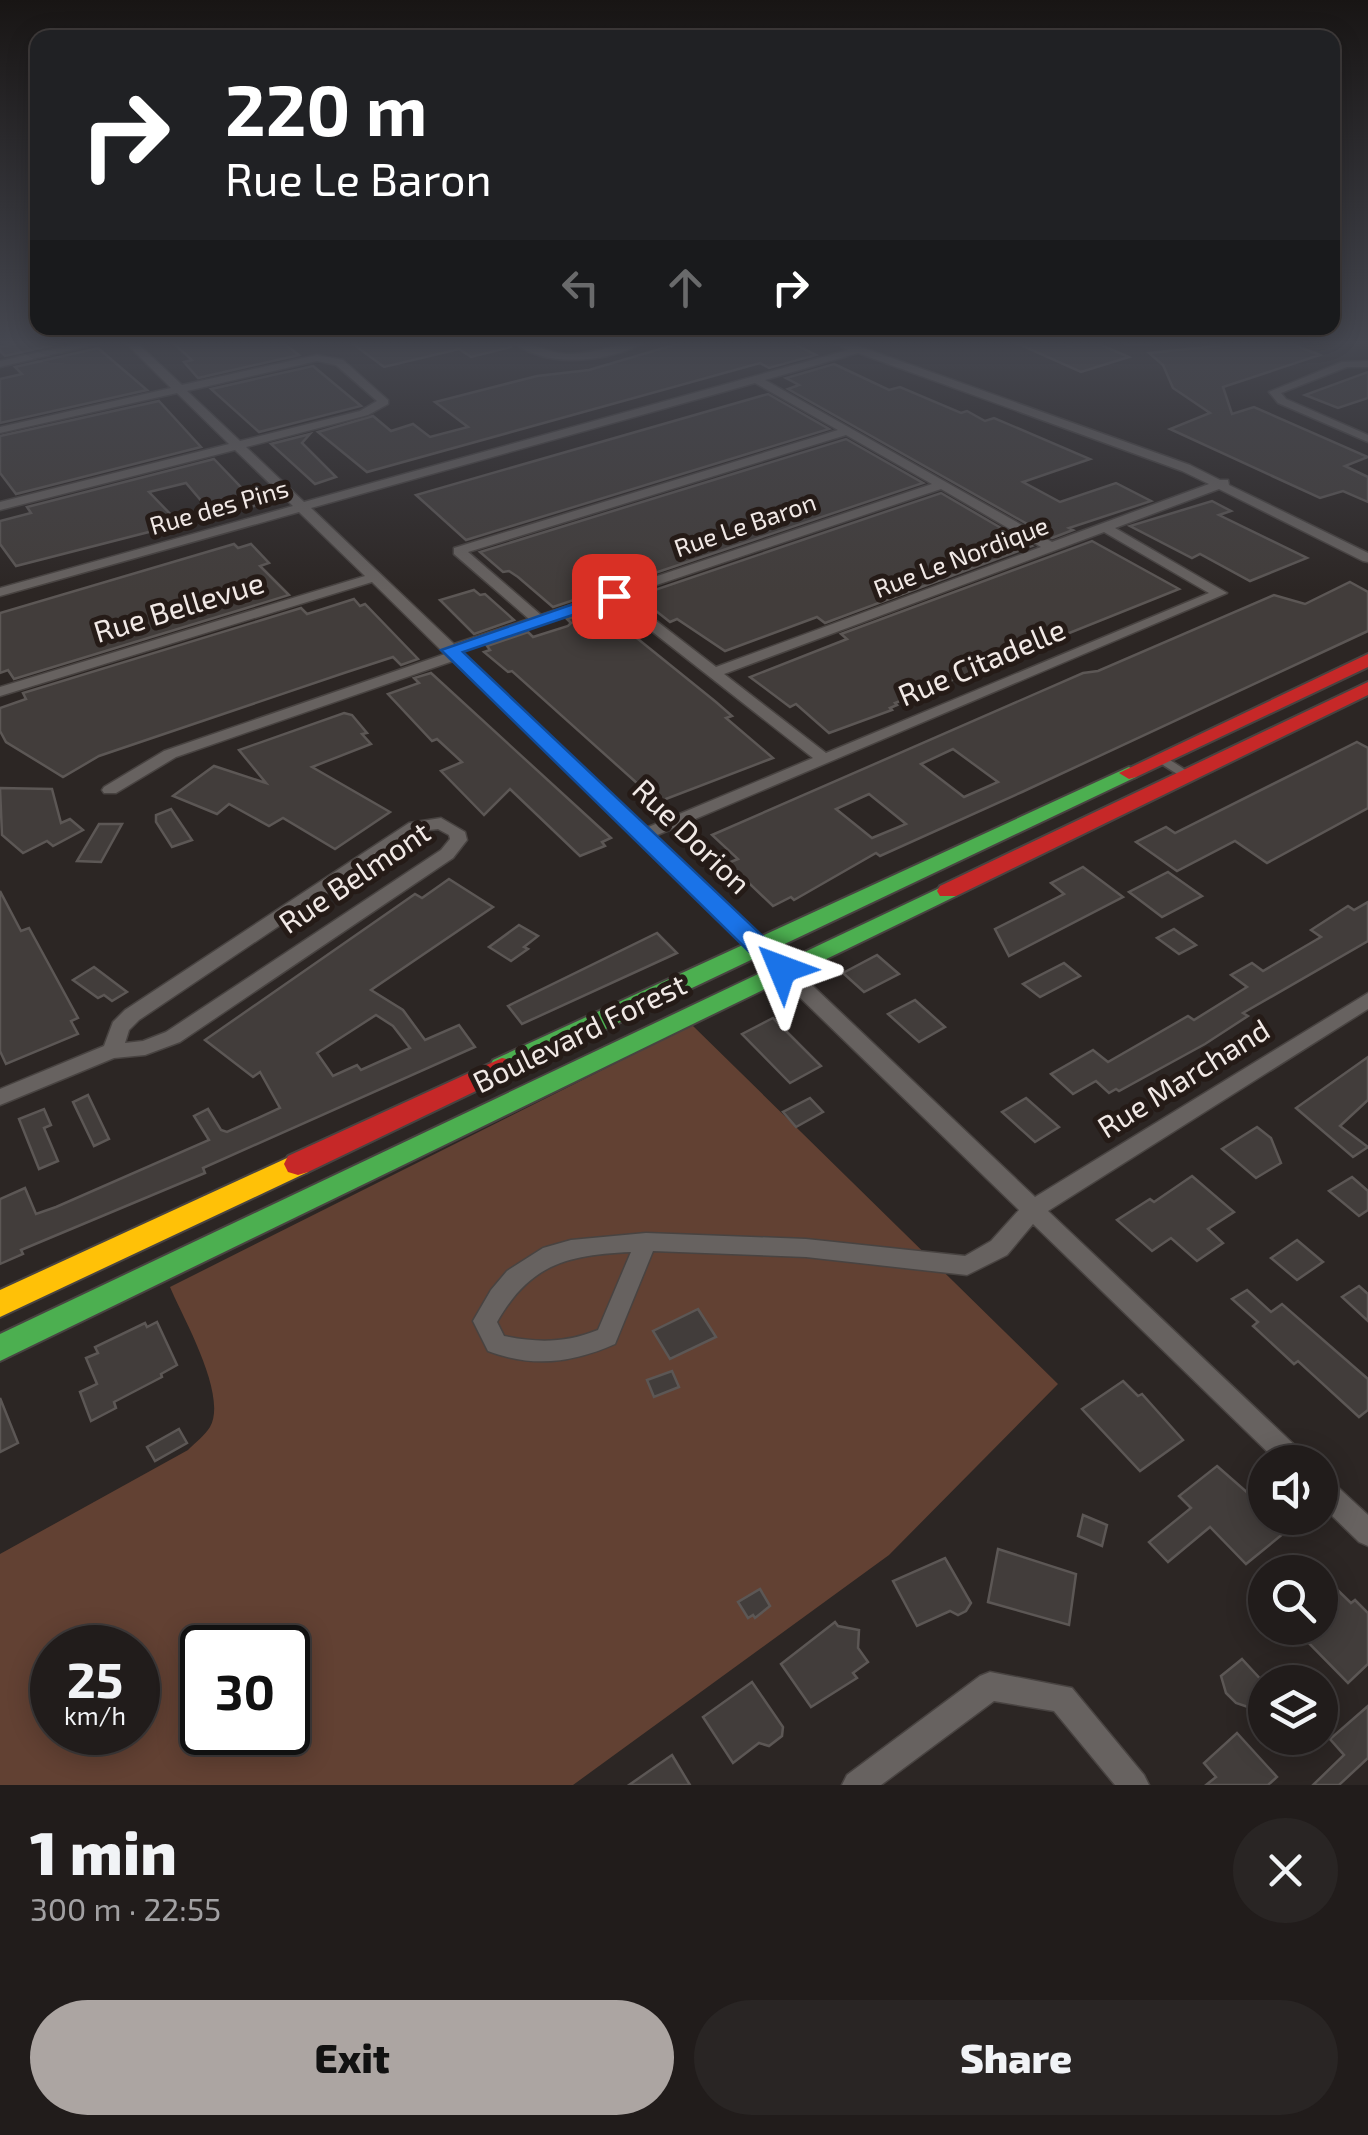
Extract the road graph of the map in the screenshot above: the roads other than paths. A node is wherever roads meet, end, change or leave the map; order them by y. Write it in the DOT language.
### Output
graph roads {
  1 [pos="216,424"];
  2 [pos="321,424"];
  3 [pos="597,424"];
  4 [pos="835,424"];
  5 [pos="1058,424"];
  6 [pos="1335,424"];
  7 [pos="848,432"];
  8 [pos="1368,439"];
  9 [pos="238,446"];
  10 [pos="942,484"];
  11 [pos="1224,484"];
  12 [pos="0,506"];
  13 [pos="302,508"];
  14 [pos="1104,527"];
  15 [pos="1051,546"];
  16 [pos="1368,558"];
  17 [pos="375,577"];
  18 [pos="0,592"];
  19 [pos="614,596"];
  20 [pos="539,620"];
  21 [pos="453,653"];
  22 [pos="1368,660"];
  23 [pos="714,674"];
  24 [pos="1368,688"];
  25 [pos="0,692"];
  26 [pos="1160,759"];
  27 [pos="824,760"];
  28 [pos="1186,775"];
  29 [pos="110,790"];
  30 [pos="643,835"];
  31 [pos="760,948"];
  32 [pos="782,969"];
  33 [pos="1368,1000"];
  34 [pos="112,1051"];
  35 [pos="0,1097"];
  36 [pos="1032,1210"];
  37 [pos="646,1242"];
  38 [pos="0,1304"];
  39 [pos="0,1348"];
  40 [pos="1277,1445"];
  41 [pos="1338,1504"];
  42 [pos="1368,1533"];
  43 [pos="857,1785"];
  44 [pos="1134,1785"];
  1 -- 9 [label="street, Rue Dorion"];
  2 -- 9 [label="street"];
  3 -- 13 [label="street, Rue des Pins"];
  4 -- 7 [label="street"];
  5 -- 11 [label="street"];
  6 -- 8 [label="street"];
  7 -- 10 [label="street"];
  7 -- 20 [label="street"];
  9 -- 12 [label="street"];
  9 -- 13 [label="street, Rue Dorion"];
  10 -- 15 [label="street"];
  10 -- 19 [label="street, Rue Le Baron"];
  11 -- 14 [label="street, Rue Le Nordique"];
  11 -- 16 [label="street"];
  13 -- 17 [label="street, Rue Dorion"];
  13 -- 18 [label="street, Rue des Pins"];
  14 -- 15 [label="street, Rue Le Nordique"];
  14 -- 27 [label="street, Rue Citadelle"];
  15 -- 23 [label="street, Rue Le Nordique"];
  17 -- 21 [label="street, Rue Dorion"];
  17 -- 25 [label="street, Rue Bellevue"];
  19 -- 20 [label="street, Rue Le Baron"];
  19 -- 23 [label="street"];
  20 -- 21 [label="street, Rue Le Baron"];
  21 -- 29 [label="street, Rue Le Baron"];
  21 -- 30 [label="street, Rue Dorion"];
  22 -- 26 [label="street, Boulevard Forest"];
  23 -- 27 [label="street"];
  24 -- 28 [label="street, Boulevard Forest"];
  26 -- 28 [label="lane"];
  26 -- 31 [label="street, Boulevard Forest"];
  27 -- 30 [label="street, Rue Citadelle"];
  28 -- 32 [label="street, Boulevard Forest"];
  30 -- 31 [label="street, Rue Dorion"];
  31 -- 32 [label="street, Rue Dorion"];
  31 -- 38 [label="street, Boulevard Forest"];
  32 -- 36 [label="street, Rue Dorion"];
  32 -- 39 [label="street, Boulevard Forest"];
  33 -- 36 [label="street, Rue Marchand"];
  34 -- 34 [label="street, Rue Belmont"];
  34 -- 35 [label="street, Rue Belmont"];
  36 -- 37 [label="street, Rue Marchand"];
  36 -- 40 [label="street, Rue Dorion"];
  37 -- 37 [label="street, Rue Marchand"];
  41 -- 42 [label="street"];
  43 -- 44 [label="street"];
}
